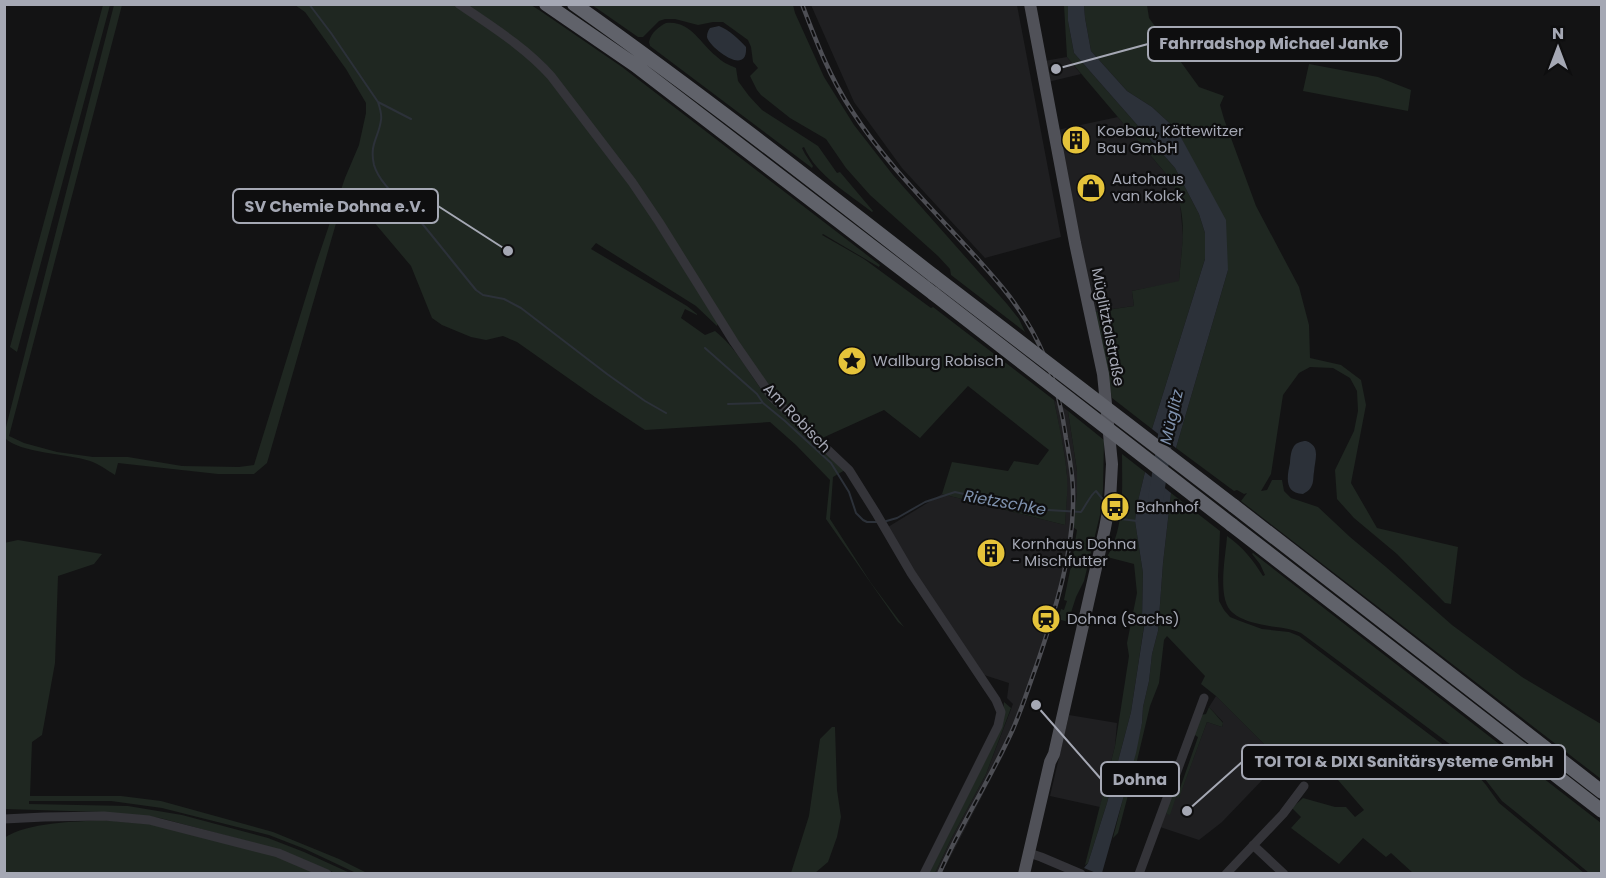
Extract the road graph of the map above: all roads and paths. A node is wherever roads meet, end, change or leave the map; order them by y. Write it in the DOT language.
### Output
graph roads {
  1 [pos="459,4"];
  2 [pos="546,4"];
  3 [pos="574,4"];
  4 [pos="1030,4"];
  5 [pos="1204,698"];
  6 [pos="1304,786"];
  7 [pos="1602,792"];
  8 [pos="1602,811"];
  9 [pos="4,819"];
  10 [pos="1253,845"];
  11 [pos="1029,854"];
  12 [pos="327,873"];
  13 [pos="924,873"];
  14 [pos="1024,873"];
  15 [pos="1081,873"];
  16 [pos="1139,873"];
  17 [pos="1226,873"];
  18 [pos="1284,873"];
  1 -- 13 [label="street, Am Robisch"];
  2 -- 8 [label="highway, bridge"];
  3 -- 7 [label="highway, bridge"];
  4 -- 11 [label="main road, Müglitztalstraße"];
  5 -- 16 [label="street"];
  6 -- 10 [label="street"];
  9 -- 12 [label="street"];
  10 -- 17 [label="street"];
  10 -- 18 [label="street"];
  11 -- 14 [label="main road, Müglitztalstraße"];
  11 -- 15 [label="street"];
}
